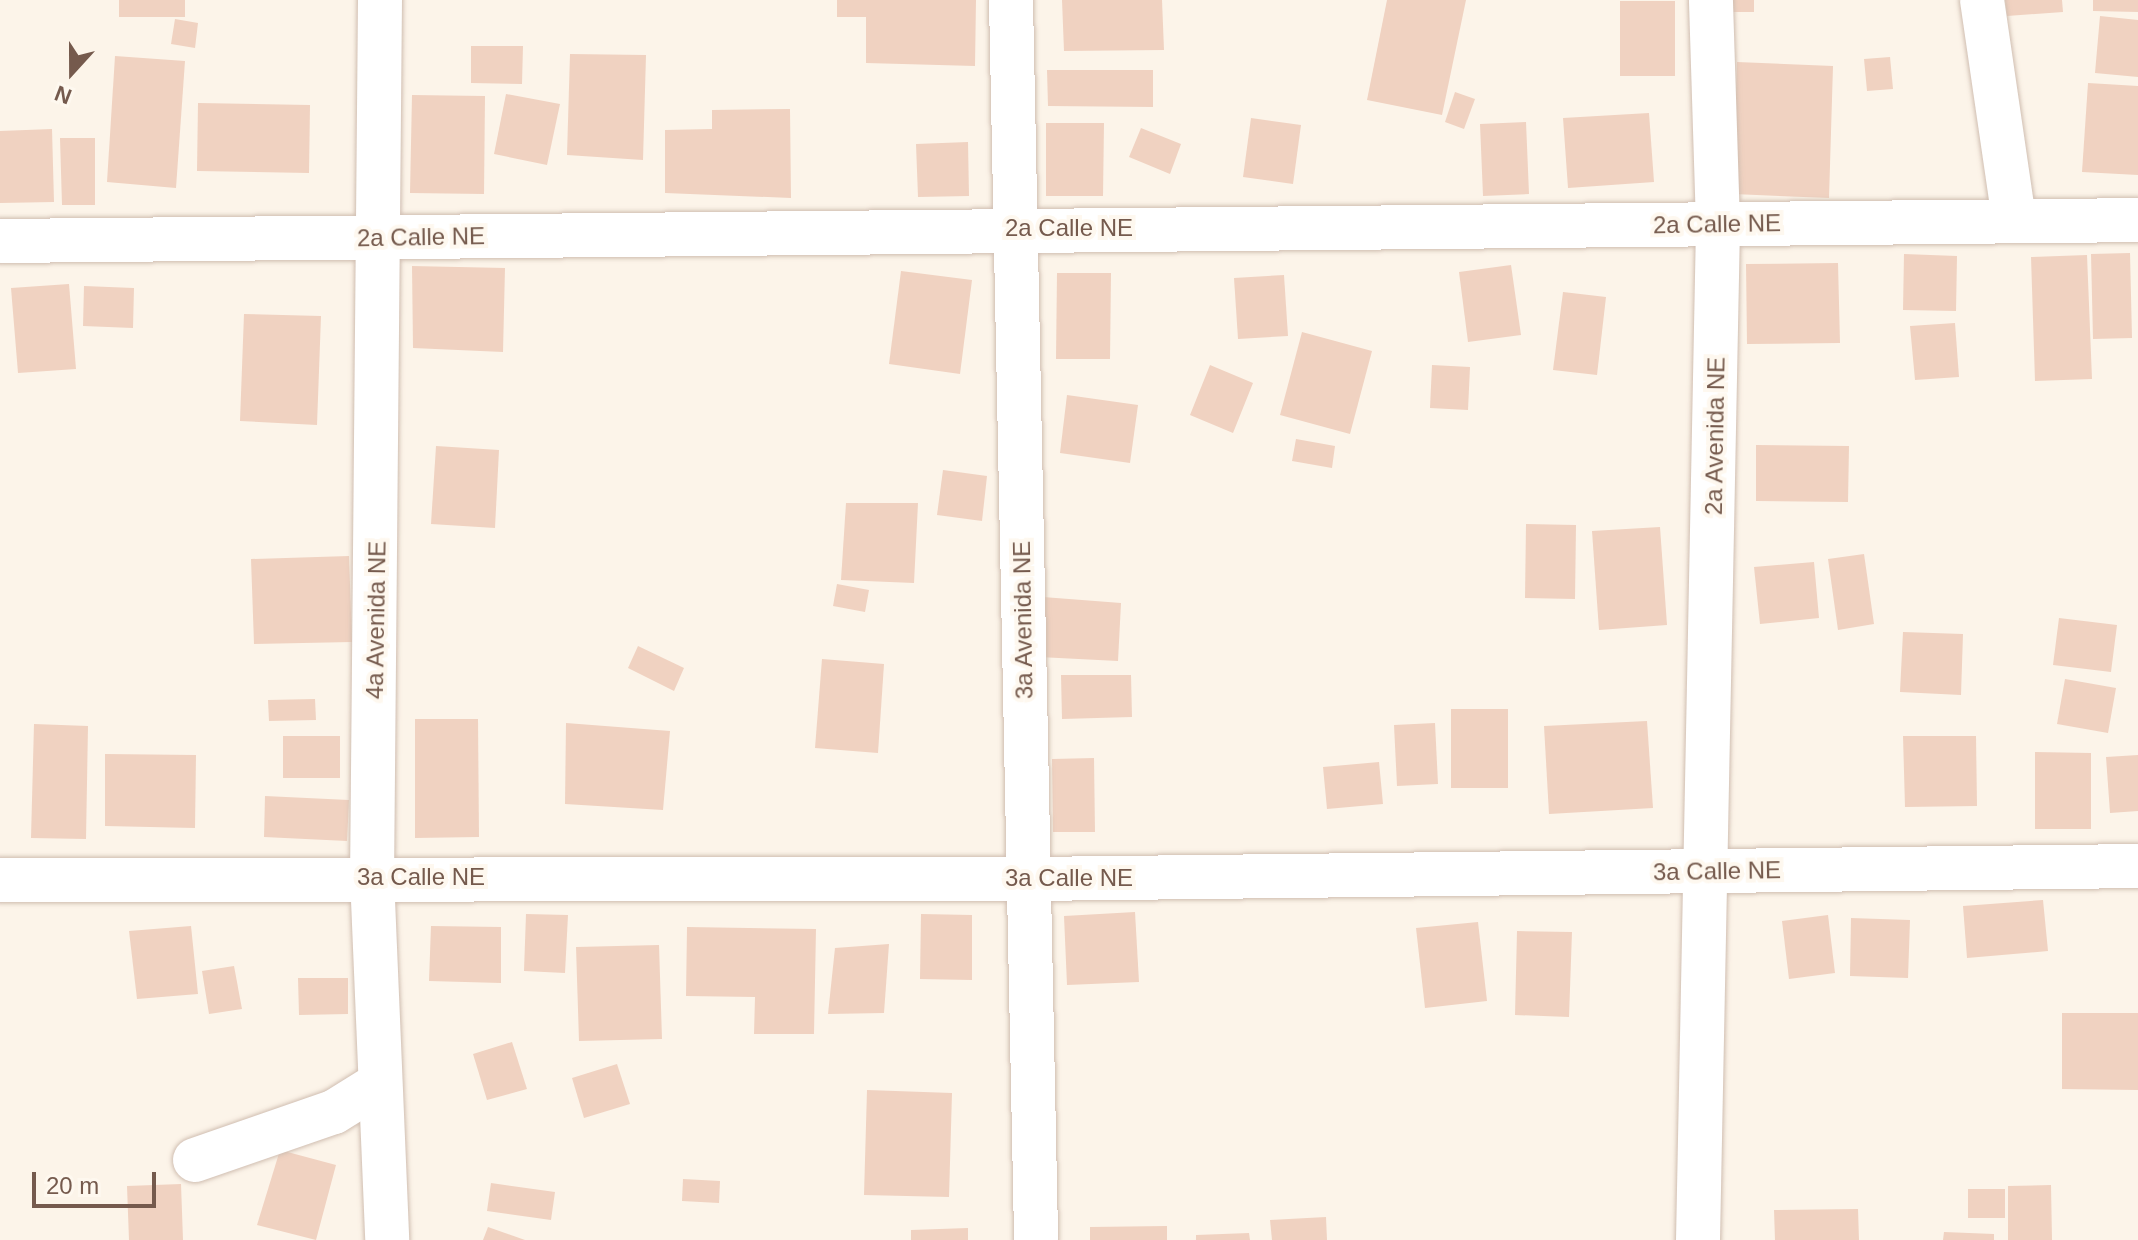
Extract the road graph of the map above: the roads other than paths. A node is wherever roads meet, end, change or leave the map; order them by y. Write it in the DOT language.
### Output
graph roads {
  1 [pos="380,0"];
  2 [pos="1011,0"];
  3 [pos="1711,0"];
  4 [pos="1982,0"];
  5 [pos="2014,219"];
  6 [pos="2138,220"];
  7 [pos="1718,225"];
  8 [pos="1014,228"];
  9 [pos="382,238"];
  10 [pos="0,241"];
  11 [pos="2138,866"];
  12 [pos="1709,872"];
  13 [pos="372,876"];
  14 [pos="1030,879"];
  15 [pos="0,880"];
  16 [pos="379,1084"];
  17 [pos="195,1160"];
  18 [pos="387,1240"];
  19 [pos="1036,1240"];
  20 [pos="1698,1240"];
  1 -- 9 [label="street, 4a Avenida NE"];
  2 -- 8 [label="street, 3a Avenida NE"];
  3 -- 7 [label="street, 2a Avenida NE"];
  4 -- 5 [label="street"];
  5 -- 6 [label="street, 2a Calle NE"];
  5 -- 7 [label="street, 2a Calle NE"];
  7 -- 8 [label="street, 2a Calle NE"];
  7 -- 12 [label="street, 2a Avenida NE"];
  8 -- 9 [label="street, 2a Calle NE"];
  8 -- 14 [label="street, 3a Avenida NE"];
  9 -- 10 [label="street, 2a Calle NE"];
  9 -- 13 [label="street, 4a Avenida NE"];
  11 -- 12 [label="street, 3a Calle NE"];
  12 -- 14 [label="street, 3a Calle NE"];
  12 -- 20 [label="street, 2a Avenida NE"];
  13 -- 14 [label="street, 3a Calle NE"];
  13 -- 15 [label="street, 3a Calle NE"];
  13 -- 16 [label="street, 4a Avenida NE"];
  14 -- 19 [label="street, 3a Avenida NE"];
  16 -- 17 [label="street"];
  16 -- 18 [label="street, 4a Avenida NE"];
}
